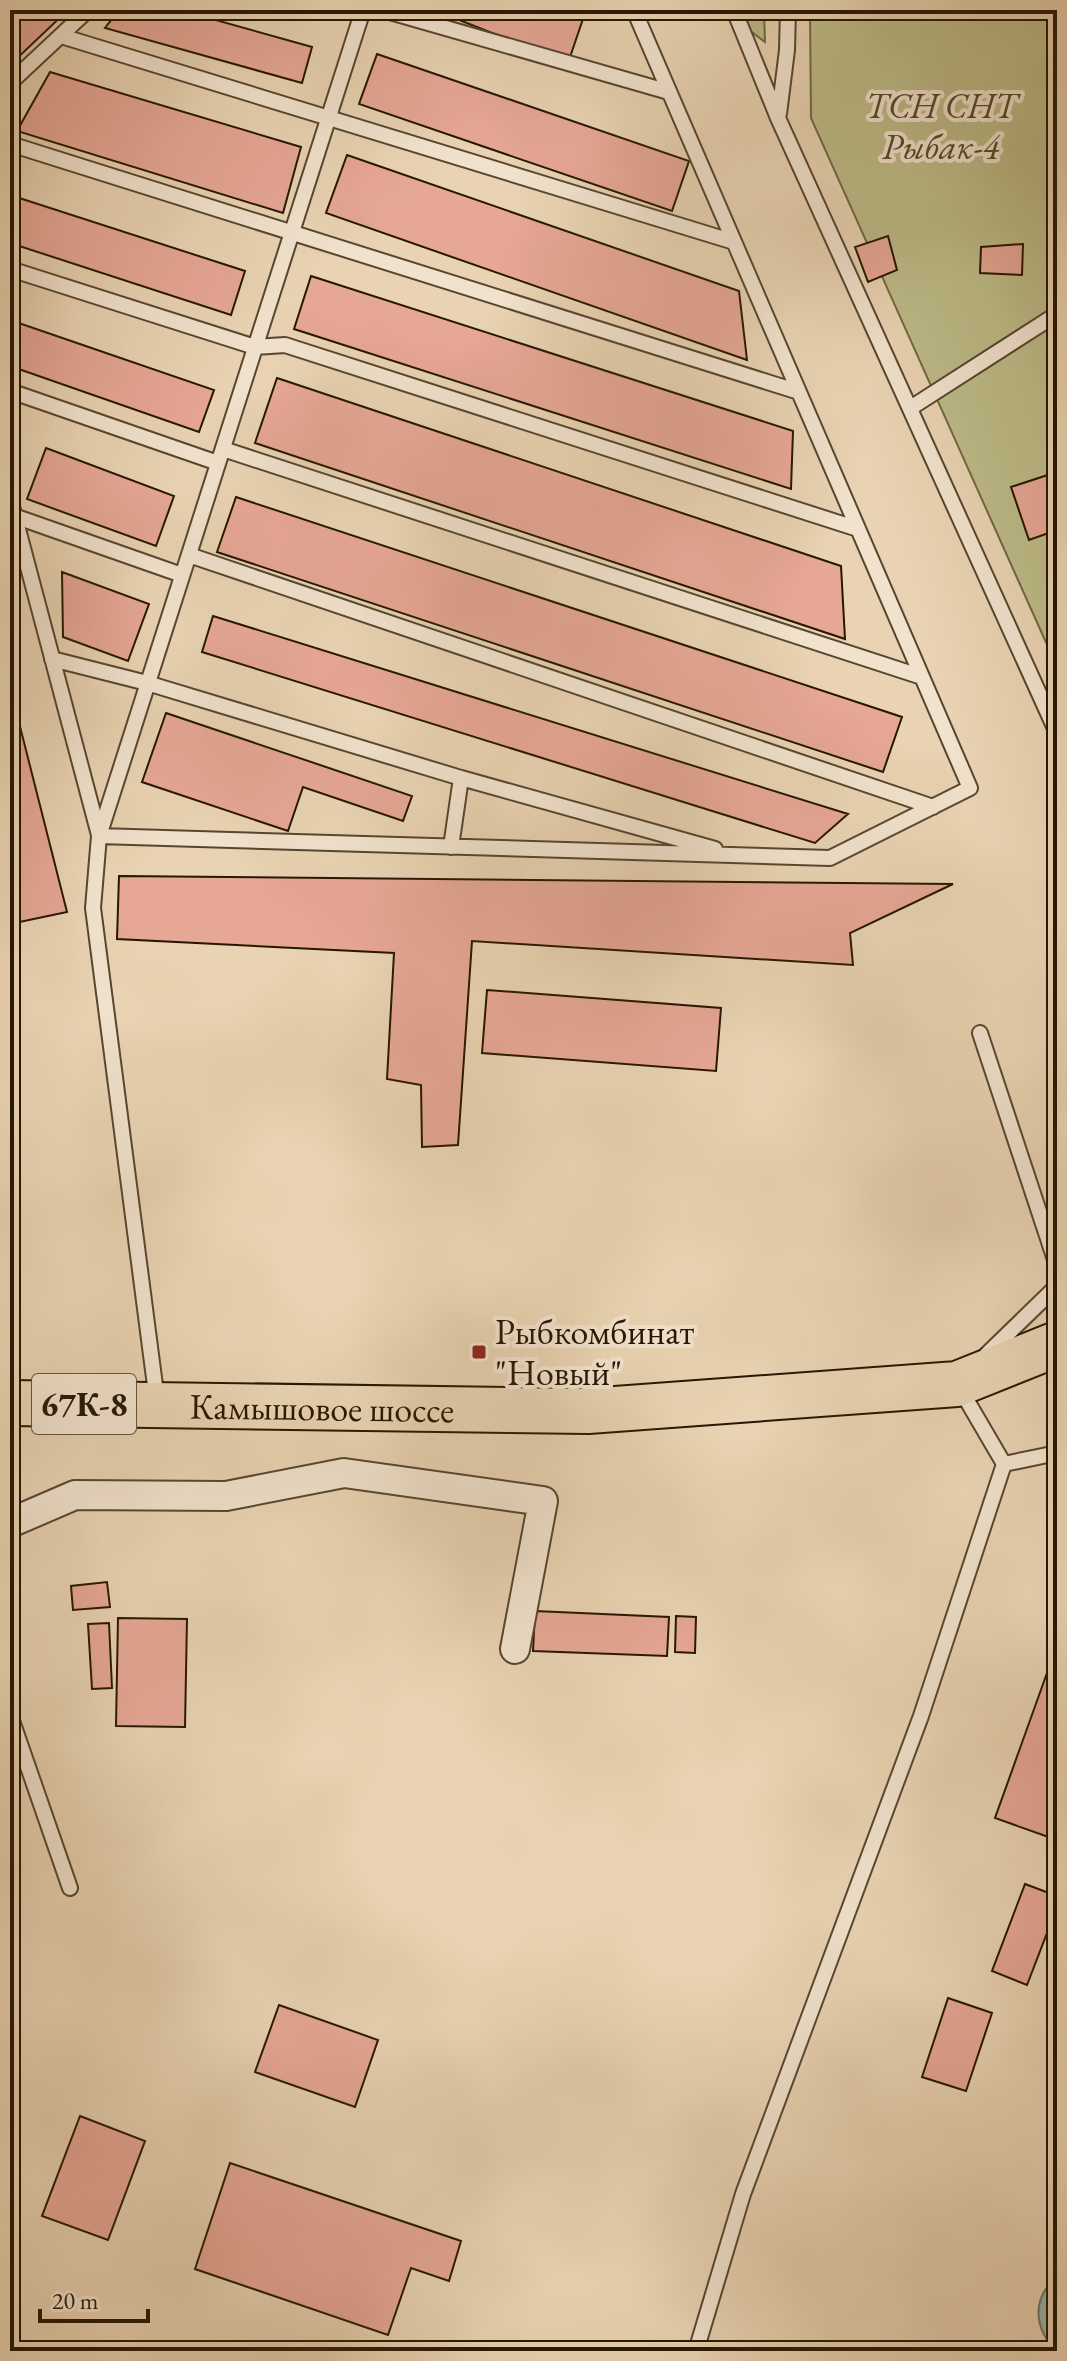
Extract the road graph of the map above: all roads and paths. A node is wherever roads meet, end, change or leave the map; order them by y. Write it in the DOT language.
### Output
graph roads {
  1 [pos="88,10"];
  2 [pos="363,10"];
  3 [pos="383,10"];
  4 [pos="634,10"];
  5 [pos="734,10"];
  6 [pos="788,10"];
  7 [pos="61,36"];
  8 [pos="10,83"];
  9 [pos="669,92"];
  10 [pos="329,116"];
  11 [pos="778,118"];
  12 [pos="10,144"];
  13 [pos="291,234"];
  14 [pos="734,242"];
  15 [pos="10,269"];
  16 [pos="1057,314"];
  17 [pos="255,347"];
  18 [pos="10,391"];
  19 [pos="799,392"];
  20 [pos="912,407"];
  21 [pos="220,456"];
  22 [pos="10,499"];
  23 [pos="14,516"];
  24 [pos="858,529"];
  25 [pos="189,555"];
  26 [pos="182,575"];
  27 [pos="52,659"];
  28 [pos="922,677"];
  29 [pos="147,683"];
  30 [pos="1057,733"];
  31 [pos="461,778"];
  32 [pos="933,807"];
  33 [pos="99,836"];
  34 [pos="451,847"];
  35 [pos="739,855"];
  36 [pos="980,1033"];
  37 [pos="1057,1344"];
  38 [pos="957,1384"];
  39 [pos="10,1403"];
  40 [pos="158,1405"];
  41 [pos="1057,1453"];
  42 [pos="1004,1464"];
  43 [pos="10,1523"];
  44 [pos="515,1649"];
  45 [pos="10,1715"];
  46 [pos="70,1888"];
  47 [pos="696,2351"];
  1 -- 7 [label="lane"];
  2 -- 10 [label="lane"];
  3 -- 9 [label="lane"];
  4 -- 9 [label="lane"];
  5 -- 11 [label="lane"];
  6 -- 11 [label="lane"];
  7 -- 8 [label="lane"];
  7 -- 10 [label="lane"];
  9 -- 14 [label="lane"];
  10 -- 13 [label="lane"];
  10 -- 14 [label="lane"];
  11 -- 20 [label="lane"];
  12 -- 13 [label="lane"];
  13 -- 17 [label="lane"];
  13 -- 19 [label="lane"];
  14 -- 19 [label="lane"];
  15 -- 17 [label="lane"];
  16 -- 20 [label="lane"];
  17 -- 21 [label="lane"];
  17 -- 24 [label="lane"];
  18 -- 21 [label="lane"];
  19 -- 24 [label="lane"];
  20 -- 30 [label="lane"];
  21 -- 25 [label="lane"];
  21 -- 28 [label="lane"];
  22 -- 23 [label="lane"];
  23 -- 26 [label="lane"];
  23 -- 27 [label="lane"];
  24 -- 28 [label="lane"];
  25 -- 26 [label="lane"];
  25 -- 32 [label="lane"];
  26 -- 29 [label="lane"];
  27 -- 29 [label="lane"];
  27 -- 33 [label="lane"];
  28 -- 32 [label="lane"];
  29 -- 31 [label="lane"];
  29 -- 33 [label="lane"];
  31 -- 34 [label="lane"];
  31 -- 35 [label="lane"];
  32 -- 35 [label="lane"];
  33 -- 34 [label="lane"];
  33 -- 40 [label="lane"];
  34 -- 35 [label="lane"];
  36 -- 38 [label="lane"];
  37 -- 38 [label="main road, Камышовое шоссе / 67К-8"];
  38 -- 40 [label="main road, Камышовое шоссе / 67К-8"];
  38 -- 42 [label="lane"];
  39 -- 40 [label="main road, Камышовое шоссе / 67К-8"];
  41 -- 42 [label="lane"];
  42 -- 47 [label="lane"];
  43 -- 44 [label="street"];
  45 -- 46 [label="lane"];
}
